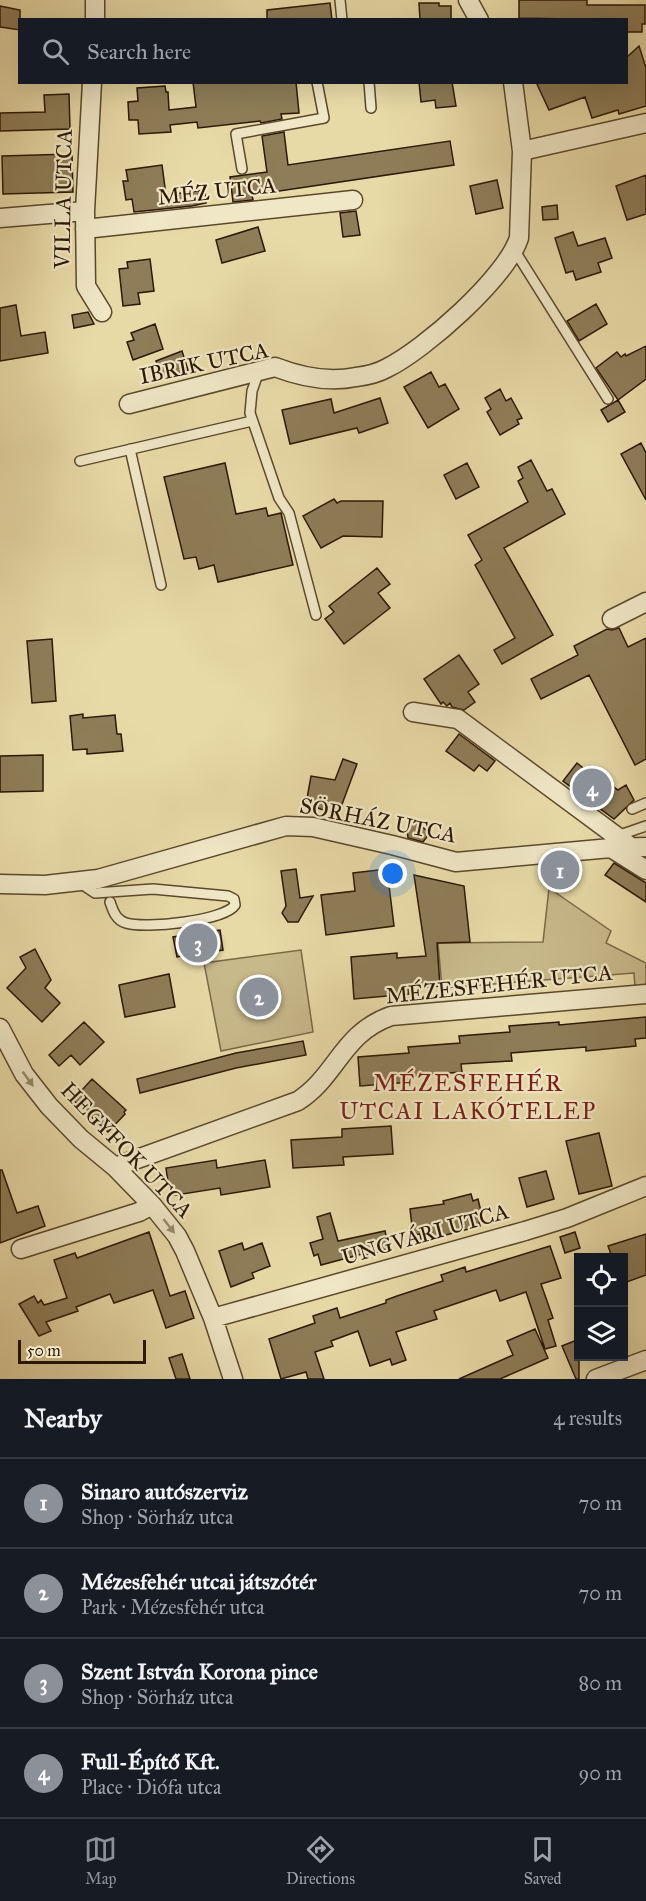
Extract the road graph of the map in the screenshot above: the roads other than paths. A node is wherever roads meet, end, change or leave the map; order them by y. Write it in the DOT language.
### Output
graph roads {
  1 [pos="95,0"];
  2 [pos="340,0"];
  3 [pos="468,0"];
  4 [pos="95,18"];
  5 [pos="342,18"];
  6 [pos="478,18"];
  7 [pos="92,84"];
  8 [pos="317,84"];
  9 [pos="369,84"];
  10 [pos="513,84"];
  11 [pos="371,108"];
  12 [pos="646,123"];
  13 [pos="522,151"];
  14 [pos="242,169"];
  15 [pos="353,200"];
  16 [pos="0,218"];
  17 [pos="85,220"];
  18 [pos="515,251"];
  19 [pos="102,312"];
  20 [pos="259,371"];
  21 [pos="608,399"];
  22 [pos="129,404"];
  23 [pos="252,421"];
  24 [pos="130,449"];
  25 [pos="80,461"];
  26 [pos="161,585"];
  27 [pos="646,602"];
  28 [pos="316,615"];
  29 [pos="612,620"];
  30 [pos="413,712"];
  31 [pos="646,803"];
  32 [pos="632,808"];
  33 [pos="646,826"];
  34 [pos="627,844"];
  35 [pos="646,870"];
  36 [pos="78,882"];
  37 [pos="0,884"];
  38 [pos="110,902"];
  39 [pos="646,994"];
  40 [pos="0,1028"];
  41 [pos="115,1167"];
  42 [pos="646,1186"];
  43 [pos="152,1205"];
  44 [pos="21,1248"];
  45 [pos="213,1318"];
  46 [pos="646,1360"];
  47 [pos="233,1379"];
  48 [pos="596,1379"];
  1 -- 4 [label="street"];
  2 -- 5 [label="lane"];
  3 -- 6 [label="street"];
  7 -- 17 [label="street, VILLA UTCA"];
  8 -- 14 [label="lane"];
  9 -- 11 [label="lane"];
  10 -- 13 [label="street, IBRIK UTCA"];
  12 -- 13 [label="street"];
  13 -- 18 [label="street, IBRIK UTCA"];
  15 -- 17 [label="street, MÉZ UTCA"];
  16 -- 17 [label="street, MÉZ UTCA"];
  17 -- 19 [label="street, VILLA UTCA"];
  18 -- 20 [label="street, IBRIK UTCA"];
  18 -- 21 [label="lane"];
  20 -- 22 [label="street, IBRIK UTCA"];
  20 -- 23 [label="lane"];
  23 -- 24 [label="lane"];
  23 -- 28 [label="lane"];
  24 -- 25 [label="lane"];
  24 -- 26 [label="lane"];
  27 -- 29 [label="street"];
  30 -- 34 [label="street"];
  31 -- 32 [label="lane"];
  33 -- 34 [label="lane"];
  34 -- 35 [label="street"];
  34 -- 36 [label="street, SÖRHÁZ UTCA"];
  36 -- 37 [label="street, SÖRHÁZ UTCA"];
  36 -- 38 [label="lane"];
  39 -- 41 [label="street, MÉZESFEHÉR UTCA"];
  40 -- 41 [label="street, HEGYFOK UTCA, one-way"];
  41 -- 43 [label="street, HEGYFOK UTCA"];
  42 -- 45 [label="street, UNGVÁRI UTCA"];
  43 -- 44 [label="street"];
  43 -- 45 [label="street, HEGYFOK UTCA, one-way"];
  45 -- 47 [label="street, HEGYFOK UTCA"];
  46 -- 48 [label="street"];
}
